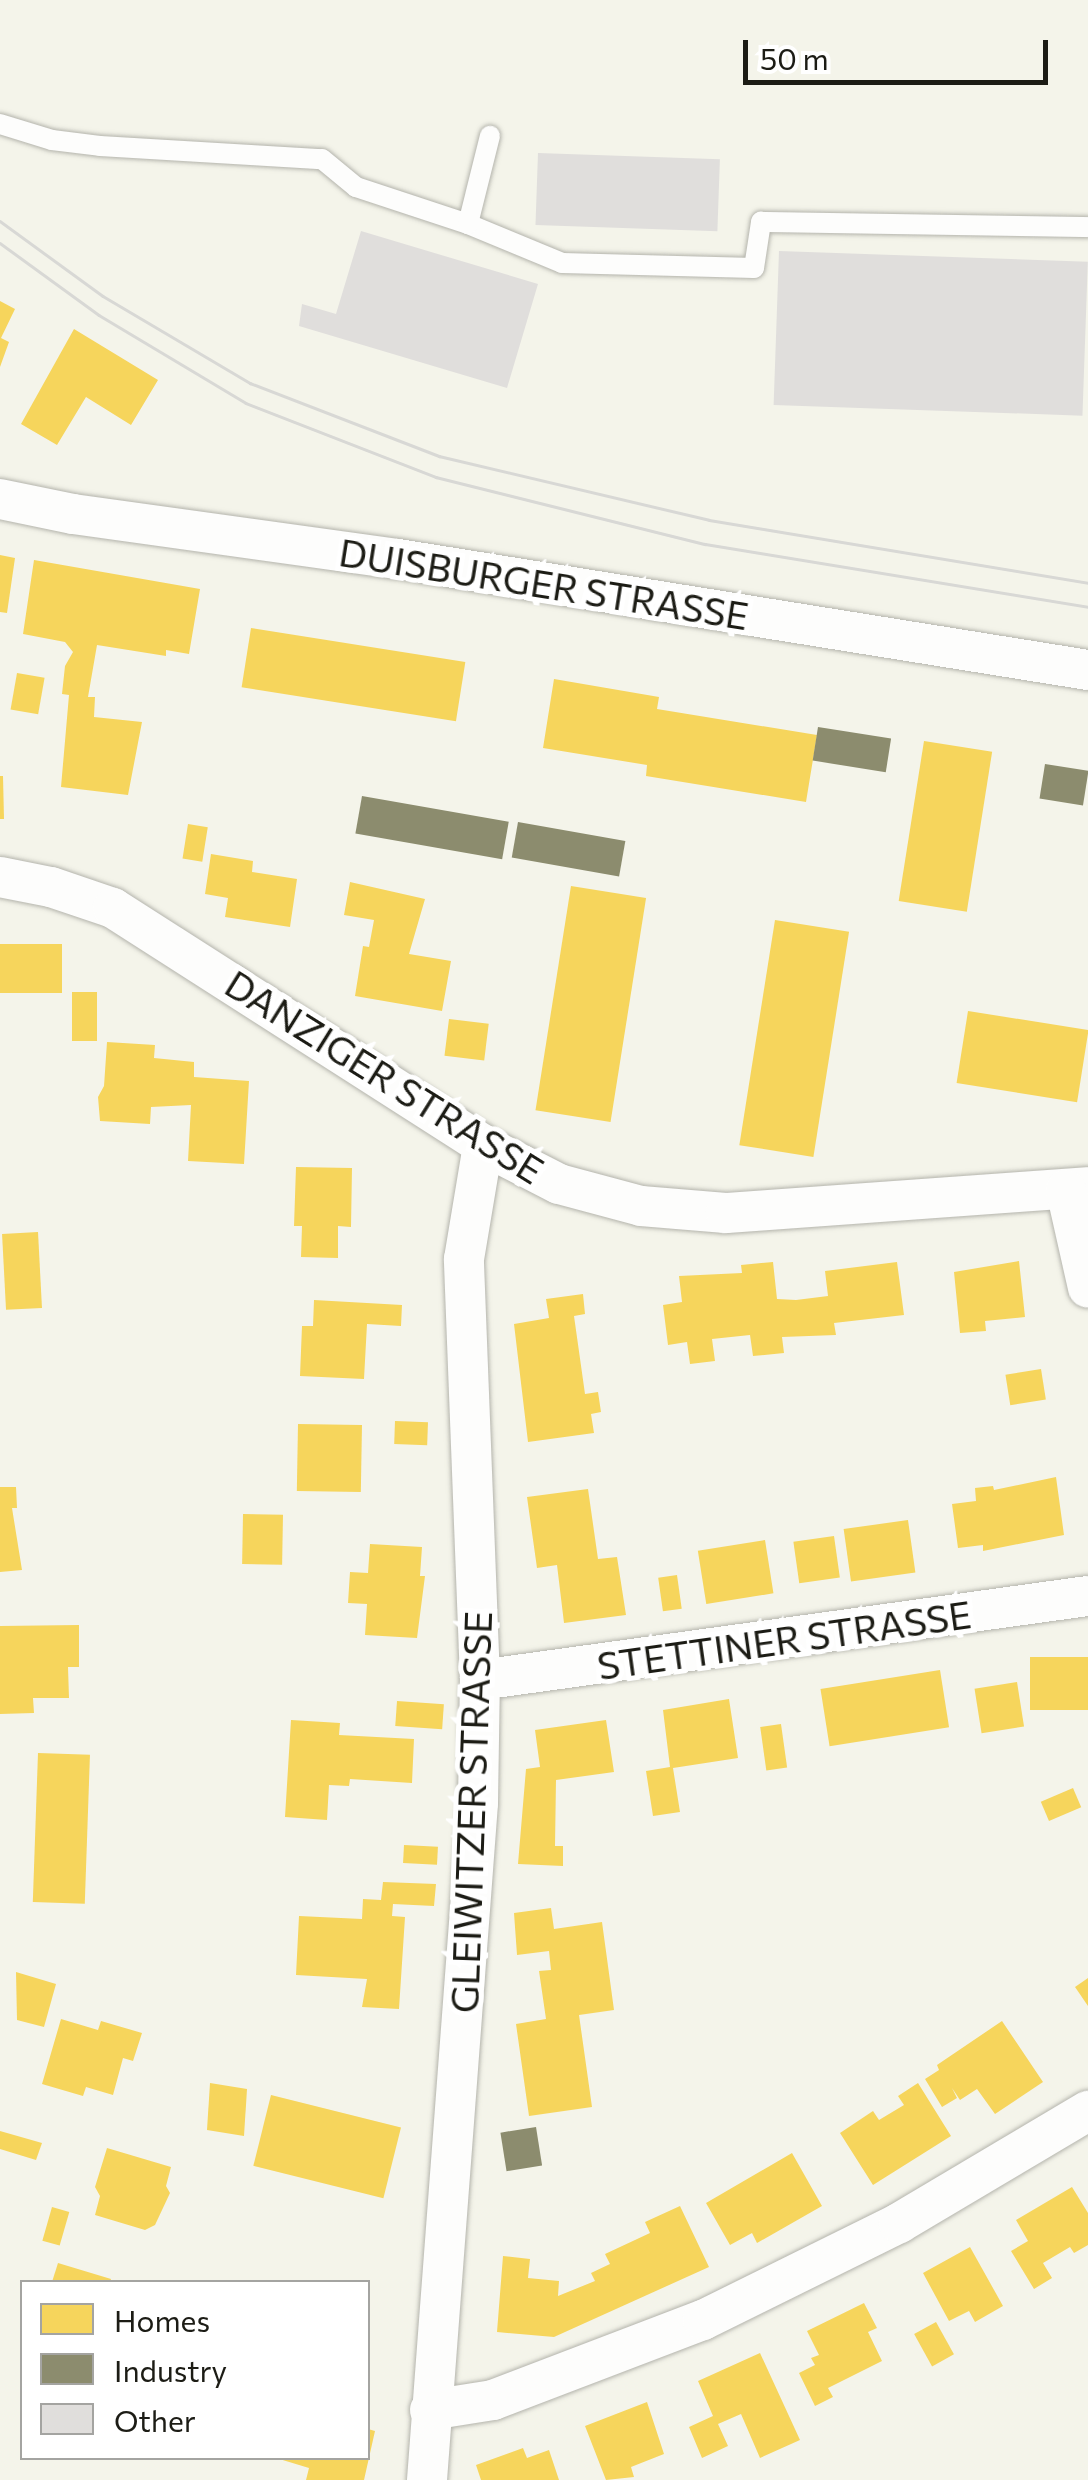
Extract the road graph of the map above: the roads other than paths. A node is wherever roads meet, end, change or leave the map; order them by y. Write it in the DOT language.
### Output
graph roads {
  1 [pos="0,124"];
  2 [pos="490,136"];
  3 [pos="468,224"];
  4 [pos="1088,227"];
  5 [pos="0,499"];
  6 [pos="1088,670"];
  7 [pos="0,877"];
  8 [pos="483,1145"];
  9 [pos="1077,1188"];
  10 [pos="1088,1288"];
  11 [pos="1088,1596"];
  12 [pos="480,1680"];
  13 [pos="1088,2112"];
  14 [pos="430,2410"];
  15 [pos="427,2480"];
  1 -- 3 [label="lane"];
  2 -- 3 [label="lane"];
  3 -- 4 [label="lane"];
  5 -- 6 [label="street, DUISBURGER STRASSE"];
  7 -- 8 [label="street, DANZIGER STRASSE"];
  8 -- 9 [label="street, DANZIGER STRASSE"];
  8 -- 12 [label="street, GLEIWITZER STRASSE"];
  9 -- 10 [label="street"];
  11 -- 12 [label="street, STETTINER STRASSE"];
  12 -- 14 [label="street, GLEIWITZER STRASSE"];
  13 -- 14 [label="street"];
  14 -- 15 [label="street, GLEIWITZER STRASSE"];
}
